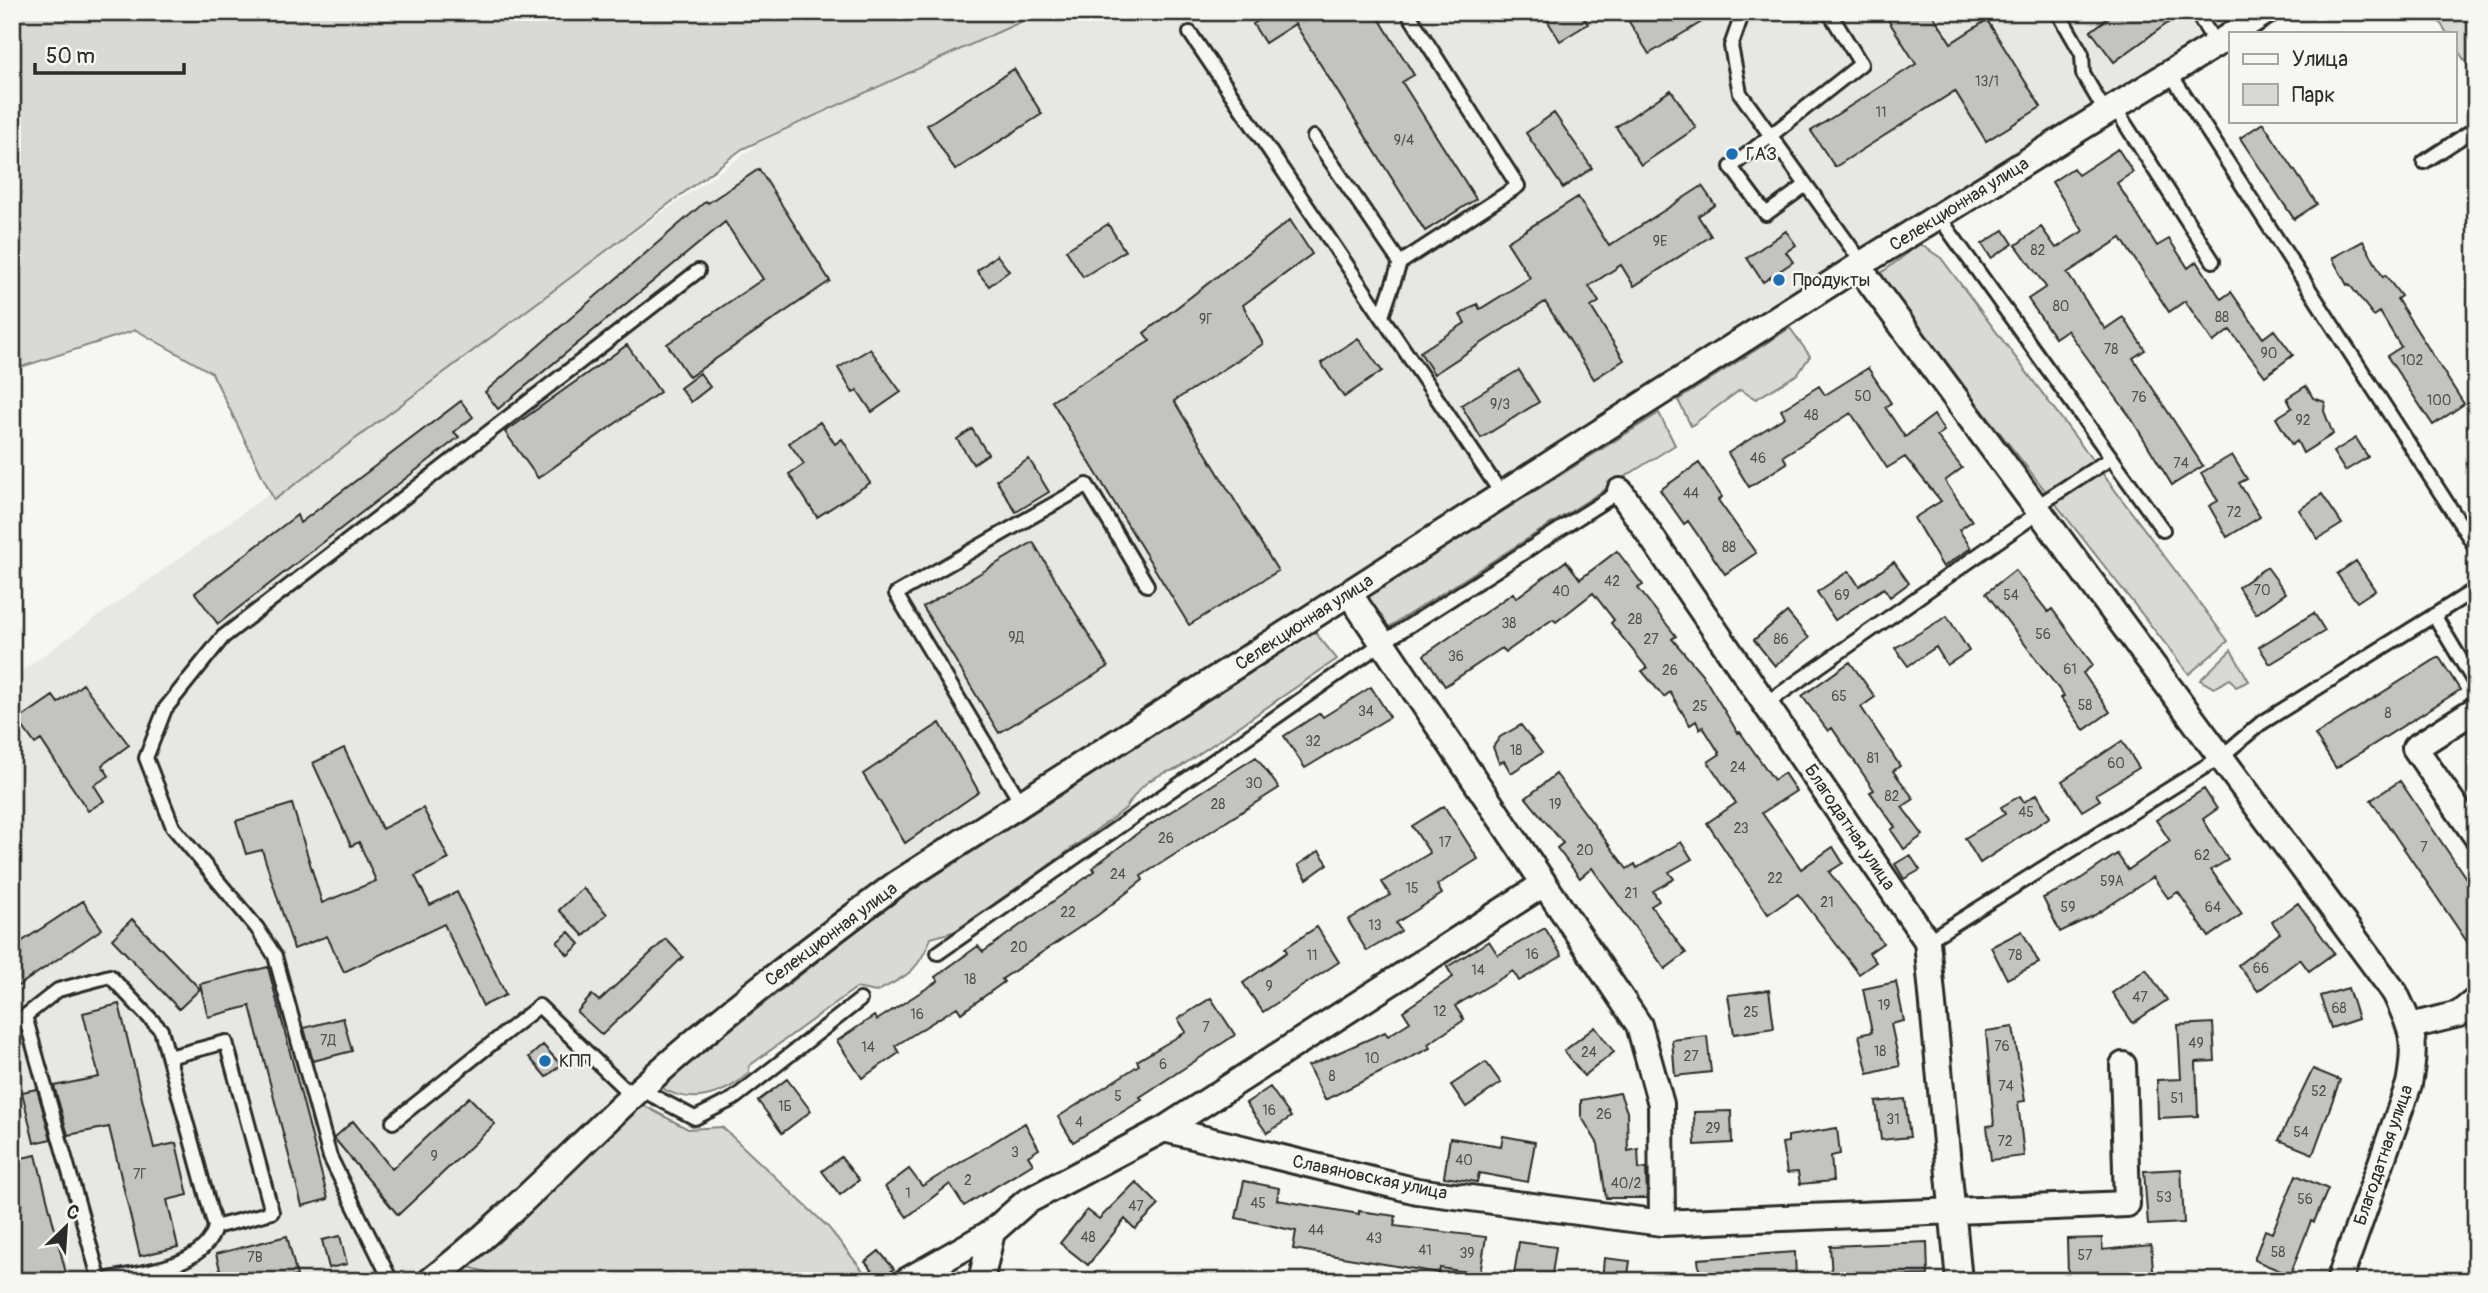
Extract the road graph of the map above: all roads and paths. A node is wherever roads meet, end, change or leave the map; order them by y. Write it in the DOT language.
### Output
graph roads {
  1 [pos="1743,12"];
  2 [pos="1829,12"];
  3 [pos="2058,12"];
  4 [pos="2196,12"];
  5 [pos="2266,12"];
  6 [pos="1410,16"];
  7 [pos="2235,32"];
  8 [pos="1190,33"];
  9 [pos="2227,37"];
  10 [pos="2171,73"];
  11 [pos="2111,110"];
  12 [pos="2476,128"];
  13 [pos="1314,137"];
  14 [pos="1772,137"];
  15 [pos="2424,162"];
  16 [pos="1806,185"];
  17 [pos="1939,217"];
  18 [pos="2213,261"];
  19 [pos="1400,263"];
  20 [pos="1861,265"];
  21 [pos="698,271"];
  22 [pos="1382,316"];
  23 [pos="2111,458"];
  24 [pos="1620,491"];
  25 [pos="1503,496"];
  26 [pos="2036,510"];
  27 [pos="2163,530"];
  28 [pos="2476,548"];
  29 [pos="1147,585"];
  30 [pos="2476,589"];
  31 [pos="1349,593"];
  32 [pos="2434,615"];
  33 [pos="1382,643"];
  34 [pos="2476,685"];
  35 [pos="1767,703"];
  36 [pos="2476,709"];
  37 [pos="2222,756"];
  38 [pos="1021,803"];
  39 [pos="2476,836"];
  40 [pos="1542,885"];
  41 [pos="1927,941"];
  42 [pos="938,953"];
  43 [pos="860,1000"];
  44 [pos="2476,1000"];
  45 [pos="2411,1026"];
  46 [pos="169,1057"];
  47 [pos="2123,1065"];
  48 [pos="636,1093"];
  49 [pos="393,1122"];
  50 [pos="1164,1129"];
  51 [pos="1950,1210"];
  52 [pos="1662,1223"];
  53 [pos="215,1227"];
  54 [pos="992,1232"];
  55 [pos="100,1281"];
  56 [pos="391,1281"];
  57 [pos="430,1281"];
  58 [pos="906,1281"];
  59 [pos="981,1281"];
  60 [pos="1958,1281"];
  61 [pos="2339,1281"];
  1 -- 14 [label="lane"];
  2 -- 14 [label="lane"];
  3 -- 11 [label="lane"];
  4 -- 9 [label="lane"];
  5 -- 7 [label="street, Селекционная улица"];
  6 -- 19 [label="lane"];
  8 -- 22 [label="lane"];
  9 -- 10 [label="street, Селекционная улица"];
  10 -- 11 [label="street, Селекционная улица"];
  10 -- 28 [label="lane"];
  11 -- 17 [label="street, Селекционная улица"];
  11 -- 18 [label="lane"];
  12 -- 15 [label="lane"];
  13 -- 19 [label="lane"];
  14 -- 16 [label="lane"];
  14 -- 16 [label="lane"];
  16 -- 20 [label="lane"];
  17 -- 20 [label="street, Селекционная улица"];
  17 -- 23 [label="lane"];
  19 -- 22 [label="lane"];
  20 -- 25 [label="street, Селекционная улица"];
  20 -- 26 [label="street"];
  21 -- 56 [label="lane"];
  22 -- 25 [label="lane"];
  23 -- 26 [label="lane"];
  23 -- 27 [label="lane"];
  24 -- 33 [label="lane"];
  24 -- 35 [label="street, Благодатная улица"];
  25 -- 31 [label="street, Селекционная улица"];
  26 -- 35 [label="lane"];
  26 -- 37 [label="street"];
  29 -- 38 [label="lane"];
  30 -- 32 [label="lane"];
  31 -- 33 [label="street"];
  31 -- 38 [label="street, Селекционная улица"];
  32 -- 34 [label="lane"];
  32 -- 37 [label="lane"];
  33 -- 40 [label="street"];
  33 -- 42 [label="lane"];
  35 -- 41 [label="street, Благодатная улица"];
  36 -- 39 [label="street"];
  37 -- 41 [label="lane"];
  37 -- 45 [label="street"];
  38 -- 48 [label="street, Селекционная улица"];
  40 -- 50 [label="street"];
  40 -- 52 [label="street"];
  41 -- 51 [label="street, Благодатная улица"];
  43 -- 48 [label="lane"];
  44 -- 45 [label="street"];
  45 -- 61 [label="street, Благодатная улица"];
  46 -- 53 [label="lane"];
  46 -- 53 [label="lane"];
  46 -- 55 [label="lane"];
  47 -- 51 [label="street"];
  48 -- 49 [label="lane"];
  48 -- 57 [label="street, Селекционная улица"];
  50 -- 52 [label="street, Славяновская улица"];
  50 -- 54 [label="street"];
  51 -- 52 [label="street, Славяновская улица"];
  51 -- 60 [label="street, Благодатная улица"];
  53 -- 55 [label="lane"];
  54 -- 58 [label="street"];
  54 -- 59 [label="street"];
}
